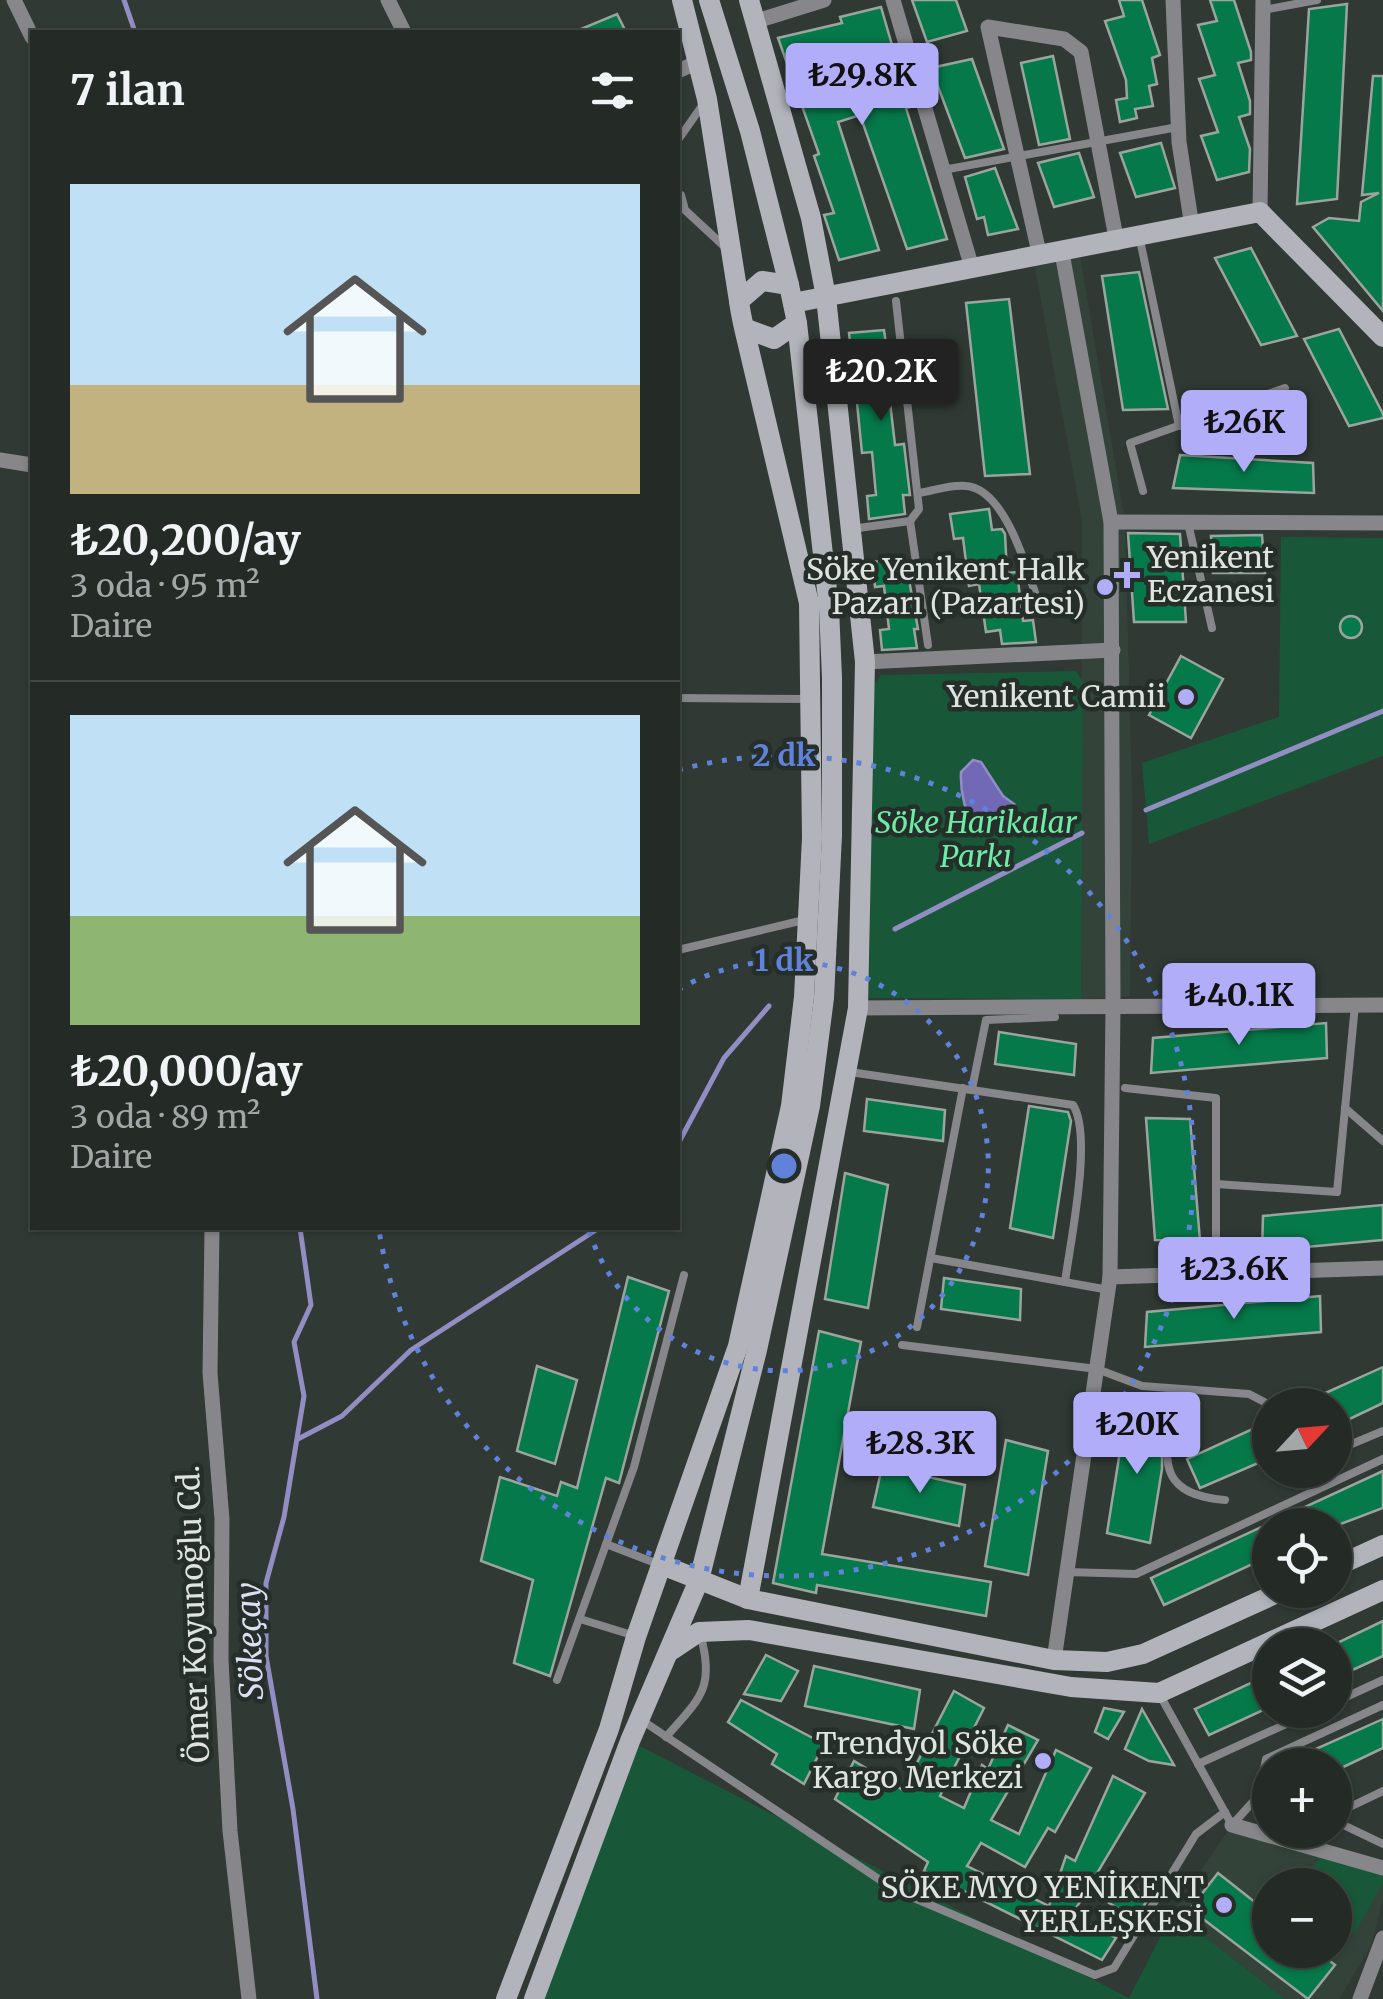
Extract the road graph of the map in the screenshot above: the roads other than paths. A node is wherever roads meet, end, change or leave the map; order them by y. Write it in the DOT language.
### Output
graph roads {
  1 [pos="14,0"];
  2 [pos="388,0"];
  3 [pos="682,0"];
  4 [pos="709,0"];
  5 [pos="749,0"];
  6 [pos="824,0"];
  7 [pos="892,0"];
  8 [pos="1172,0"];
  9 [pos="1317,0"];
  10 [pos="1263,5"];
  11 [pos="757,21"];
  12 [pos="403,30"];
  13 [pos="30,33"];
  14 [pos="698,62"];
  15 [pos="680,70"];
  16 [pos="707,99"];
  17 [pos="1178,127"];
  18 [pos="680,137"];
  19 [pos="1098,143"];
  20 [pos="1018,160"];
  21 [pos="943,170"];
  22 [pos="681,196"];
  23 [pos="1260,212"];
  24 [pos="1192,227"];
  25 [pos="1139,239"];
  26 [pos="1117,243"];
  27 [pos="730,251"];
  28 [pos="1062,253"];
  29 [pos="1040,257"];
  30 [pos="972,268"];
  31 [pos="826,297"];
  32 [pos="739,301"];
  33 [pos="896,301"];
  34 [pos="793,304"];
  35 [pos="744,328"];
  36 [pos="1383,337"];
  37 [pos="1286,388"];
  38 [pos="1178,426"];
  39 [pos="0,460"];
  40 [pos="30,465"];
  41 [pos="1143,491"];
  42 [pos="919,493"];
  43 [pos="910,521"];
  44 [pos="1111,522"];
  45 [pos="1188,522"];
  46 [pos="1383,523"];
  47 [pos="851,529"];
  48 [pos="1040,608"];
  49 [pos="1212,628"];
  50 [pos="928,645"];
  51 [pos="1114,650"];
  52 [pos="865,662"];
  53 [pos="680,698"];
  54 [pos="810,699"];
  55 [pos="808,919"];
  56 [pos="680,950"];
  57 [pos="1113,1004"];
  58 [pos="1355,1005"];
  59 [pos="1383,1006"];
  60 [pos="858,1008"];
  61 [pos="1054,1017"];
  62 [pos="847,1071"];
  63 [pos="968,1088"];
  64 [pos="1125,1088"];
  65 [pos="1345,1108"];
  66 [pos="1383,1141"];
  67 [pos="1216,1184"];
  68 [pos="212,1230"];
  69 [pos="931,1258"];
  70 [pos="1383,1268"];
  71 [pos="1216,1274"];
  72 [pos="684,1276"];
  73 [pos="1065,1282"];
  74 [pos="1110,1284"];
  75 [pos="918,1327"];
  76 [pos="902,1346"];
  77 [pos="1096,1369"];
  78 [pos="1170,1390"];
  79 [pos="1252,1396"];
  80 [pos="1383,1431"];
  81 [pos="1352,1444"];
  82 [pos="1383,1459"];
  83 [pos="1225,1500"];
  84 [pos="606,1544"];
  85 [pos="1383,1544"];
  86 [pos="1352,1558"];
  87 [pos="662,1565"];
  88 [pos="1066,1572"];
  89 [pos="700,1580"];
  90 [pos="1383,1590"];
  91 [pos="748,1599"];
  92 [pos="1252,1604"];
  93 [pos="580,1618"];
  94 [pos="700,1632"];
  95 [pos="636,1637"];
  96 [pos="672,1650"];
  97 [pos="1133,1656"];
  98 [pos="1054,1660"];
  99 [pos="557,1680"];
  100 [pos="1383,1680"];
  101 [pos="1159,1693"];
  102 [pos="1352,1694"];
  103 [pos="1383,1704"];
  104 [pos="640,1719"];
  105 [pos="1277,1728"];
  106 [pos="666,1737"];
  107 [pos="1289,1748"];
  108 [pos="1198,1764"];
  109 [pos="1383,1790"];
  110 [pos="1252,1800"];
  111 [pos="1352,1806"];
  112 [pos="1229,1818"];
  113 [pos="1352,1830"];
  114 [pos="1383,1844"];
  115 [pos="1383,1868"];
  116 [pos="1383,1938"];
  117 [pos="1379,1966"];
  118 [pos="249,1999"];
  119 [pos="506,1999"];
  120 [pos="534,1999"];
  121 [pos="1360,1999"];
  1 -- 13 [label="street"];
  2 -- 12 [label="street"];
  3 -- 14 [label="main road"];
  4 -- 34 [label="main road"];
  5 -- 11 [label="main road"];
  6 -- 11 [label="street"];
  7 -- 21 [label="street"];
  8 -- 17 [label="street"];
  9 -- 10 [label="lane"];
  10 -- 23 [label="street"];
  11 -- 31 [label="main road"];
  14 -- 15 [label="street"];
  14 -- 16 [label="main road"];
  16 -- 18 [label="lane"];
  16 -- 27 [label="main road"];
  17 -- 19 [label="lane"];
  17 -- 24 [label="street"];
  19 -- 20 [label="lane"];
  19 -- 20 [label="street"];
  19 -- 26 [label="street"];
  20 -- 21 [label="lane"];
  20 -- 29 [label="street"];
  21 -- 30 [label="street"];
  22 -- 27 [label="lane"];
  23 -- 24 [label="main road"];
  23 -- 36 [label="main road"];
  24 -- 25 [label="main road"];
  25 -- 26 [label="main road"];
  25 -- 38 [label="lane"];
  26 -- 28 [label="main road"];
  27 -- 32 [label="main road"];
  28 -- 29 [label="main road"];
  28 -- 44 [label="street"];
  29 -- 30 [label="main road"];
  30 -- 31 [label="main road"];
  31 -- 34 [label="main road"];
  31 -- 47 [label="main road"];
  32 -- 34 [label="main road"];
  32 -- 35 [label="main road"];
  33 -- 42 [label="lane"];
  34 -- 35 [label="main road"];
  34 -- 89 [label="main road"];
  35 -- 54 [label="main road"];
  37 -- 38 [label="lane"];
  38 -- 41 [label="lane"];
  39 -- 40 [label="street"];
  42 -- 43 [label="lane"];
  42 -- 48 [label="lane"];
  43 -- 47 [label="lane"];
  43 -- 50 [label="lane"];
  44 -- 45 [label="street"];
  44 -- 51 [label="street"];
  45 -- 46 [label="street"];
  45 -- 49 [label="lane"];
  47 -- 52 [label="main road"];
  51 -- 52 [label="street"];
  51 -- 57 [label="street"];
  52 -- 60 [label="main road"];
  53 -- 54 [label="lane"];
  54 -- 55 [label="main road"];
  55 -- 56 [label="lane"];
  55 -- 87 [label="main road"];
  57 -- 58 [label="street"];
  57 -- 60 [label="street"];
  57 -- 74 [label="street"];
  58 -- 59 [label="street"];
  58 -- 65 [label="lane"];
  60 -- 62 [label="main road"];
  61 -- 63 [label="lane"];
  62 -- 63 [label="lane"];
  62 -- 91 [label="main road"];
  63 -- 69 [label="lane"];
  63 -- 73 [label="lane"];
  64 -- 67 [label="lane"];
  65 -- 66 [label="lane"];
  65 -- 67 [label="lane"];
  67 -- 71 [label="lane"];
  68 -- 118 [label="street, Ömer Koyunoğlu Cd."];
  69 -- 73 [label="lane"];
  69 -- 75 [label="lane"];
  70 -- 71 [label="street"];
  71 -- 74 [label="street"];
  72 -- 84 [label="lane"];
  73 -- 74 [label="lane"];
  74 -- 77 [label="street"];
  76 -- 77 [label="lane"];
  77 -- 78 [label="lane"];
  77 -- 88 [label="street"];
  78 -- 79 [label="lane"];
  78 -- 83 [label="lane"];
  80 -- 81 [label="lane"];
  82 -- 88 [label="lane"];
  84 -- 87 [label="lane"];
  84 -- 93 [label="lane"];
  85 -- 86 [label="main road"];
  87 -- 89 [label="main road"];
  87 -- 95 [label="main road"];
  88 -- 98 [label="street"];
  89 -- 91 [label="main road"];
  89 -- 96 [label="main road"];
  90 -- 101 [label="main road"];
  91 -- 98 [label="main road"];
  92 -- 97 [label="main road"];
  93 -- 95 [label="lane"];
  93 -- 99 [label="lane"];
  94 -- 96 [label="main road"];
  94 -- 101 [label="main road"];
  94 -- 106 [label="lane"];
  95 -- 96 [label="main road"];
  95 -- 119 [label="main road"];
  96 -- 104 [label="main road"];
  97 -- 98 [label="main road"];
  97 -- 101 [label="main road"];
  100 -- 102 [label="lane"];
  101 -- 108 [label="lane"];
  103 -- 107 [label="lane"];
  104 -- 106 [label="lane"];
  104 -- 120 [label="main road"];
  105 -- 108 [label="lane"];
  106 -- 112 [label="lane"];
  108 -- 112 [label="lane"];
  109 -- 111 [label="lane"];
  110 -- 112 [label="lane"];
  112 -- 115 [label="street"];
  113 -- 114 [label="lane"];
  116 -- 117 [label="street"];
  117 -- 121 [label="street"];
}
